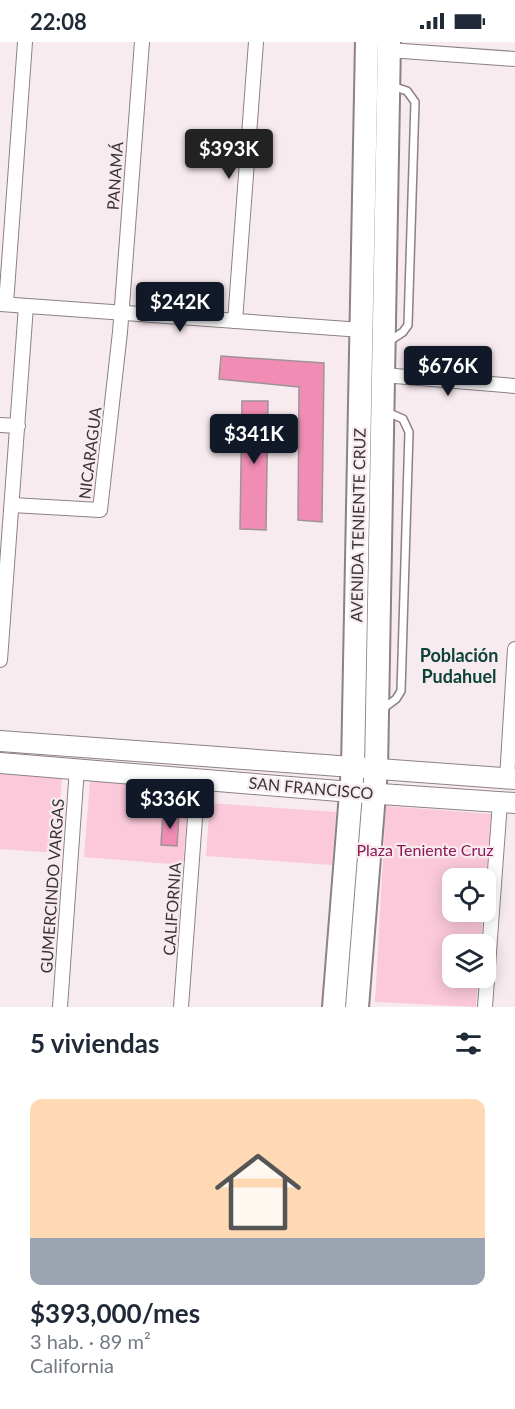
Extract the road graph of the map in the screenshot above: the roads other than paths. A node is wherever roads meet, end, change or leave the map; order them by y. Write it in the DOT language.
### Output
graph roads {
  1 [pos="25,42"];
  2 [pos="142,42"];
  3 [pos="256,42"];
  4 [pos="367,42"];
  5 [pos="389,46"];
  6 [pos="515,59"];
  7 [pos="3,304"];
  8 [pos="26,306"];
  9 [pos="121,313"];
  10 [pos="235,321"];
  11 [pos="362,330"];
  12 [pos="383,375"];
  13 [pos="515,386"];
  14 [pos="0,424"];
  15 [pos="18,426"];
  16 [pos="12,505"];
  17 [pos="5,526"];
  18 [pos="1,628"];
  19 [pos="515,649"];
  20 [pos="0,660"];
  21 [pos="0,741"];
  22 [pos="0,763"];
  23 [pos="77,768"];
  24 [pos="353,768"];
  25 [pos="376,769"];
  26 [pos="198,778"];
  27 [pos="511,779"];
  28 [pos="351,792"];
  29 [pos="375,794"];
  30 [pos="507,802"];
  31 [pos="60,1007"];
  32 [pos="181,1007"];
  33 [pos="334,1007"];
  34 [pos="357,1007"];
  35 [pos="485,1007"];
  1 -- 7 [label="street"];
  2 -- 9 [label="street, PANAMÁ"];
  3 -- 10 [label="street"];
  4 -- 11 [label="main road, AVENIDA TENIENTE CRUZ"];
  5 -- 6 [label="street"];
  5 -- 12 [label="main road, AVENIDA TENIENTE CRUZ"];
  7 -- 8 [label="street"];
  8 -- 9 [label="street"];
  8 -- 15 [label="street"];
  9 -- 10 [label="street"];
  9 -- 16 [label="street, NICARAGUA"];
  10 -- 11 [label="street"];
  11 -- 24 [label="main road, AVENIDA TENIENTE CRUZ"];
  12 -- 13 [label="street"];
  12 -- 25 [label="main road, AVENIDA TENIENTE CRUZ"];
  14 -- 15 [label="street"];
  15 -- 16 [label="street"];
  16 -- 17 [label="street"];
  17 -- 18 [label="street"];
  18 -- 20 [label="street"];
  19 -- 27 [label="street"];
  21 -- 24 [label="main road, SAN FRANCISCO"];
  22 -- 23 [label="main road, SAN FRANCISCO"];
  23 -- 26 [label="main road, SAN FRANCISCO"];
  23 -- 31 [label="street, GUMERCINDO VARGAS"];
  24 -- 25 [label="main road, SAN FRANCISCO"];
  24 -- 28 [label="main road, AVENIDA TENIENTE CRUZ"];
  25 -- 27 [label="main road, SAN FRANCISCO"];
  25 -- 29 [label="main road, AVENIDA TENIENTE CRUZ"];
  26 -- 28 [label="main road, SAN FRANCISCO"];
  26 -- 32 [label="street, CALIFORNIA"];
  28 -- 29 [label="main road, SAN FRANCISCO"];
  28 -- 33 [label="main road, AVENIDA TENIENTE CRUZ"];
  29 -- 30 [label="main road, SAN FRANCISCO"];
  29 -- 34 [label="main road, AVENIDA TENIENTE CRUZ"];
  30 -- 35 [label="street"];
}
